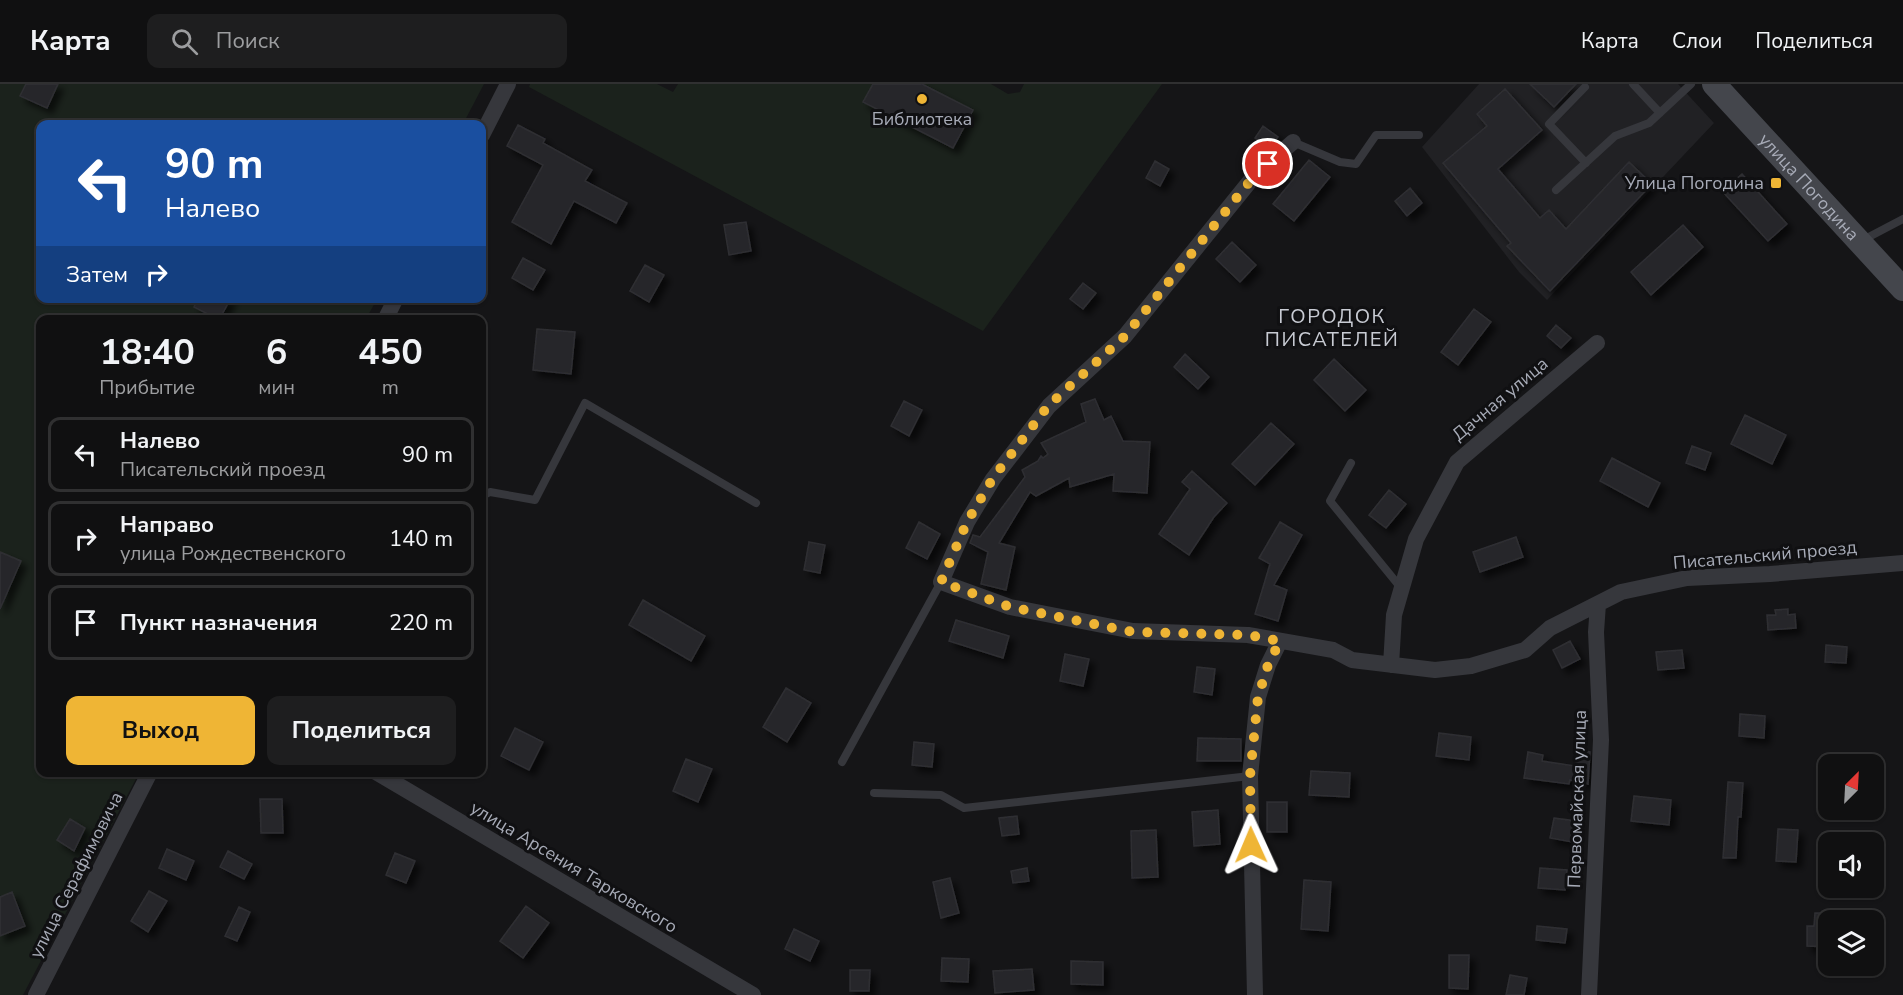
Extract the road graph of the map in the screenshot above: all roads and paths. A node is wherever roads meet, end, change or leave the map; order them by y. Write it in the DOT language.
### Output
graph roads {
  1 [pos="508,84"];
  2 [pos="1633,84"];
  3 [pos="1691,84"];
  4 [pos="1714,84"];
  5 [pos="1585,87"];
  6 [pos="1660,113"];
  7 [pos="486,127"];
  8 [pos="1419,135"];
  9 [pos="1293,142"];
  10 [pos="1586,163"];
  11 [pos="1556,190"];
  12 [pos="1903,219"];
  13 [pos="1860,242"];
  14 [pos="1903,289"];
  15 [pos="1597,343"];
  16 [pos="1351,464"];
  17 [pos="486,494"];
  18 [pos="756,503"];
  19 [pos="1903,563"];
  20 [pos="941,582"];
  21 [pos="1401,588"];
  22 [pos="1598,604"];
  23 [pos="1280,641"];
  24 [pos="1391,665"];
  25 [pos="842,762"];
  26 [pos="1250,776"];
  27 [pos="147,777"];
  28 [pos="384,777"];
  29 [pos="874,793"];
  30 [pos="36,995"];
  31 [pos="753,995"];
  32 [pos="1255,995"];
  33 [pos="1589,995"];
  1 -- 7 [label="street"];
  2 -- 6 [label="lane"];
  3 -- 6 [label="lane"];
  4 -- 13 [label="main road, улица Погодина"];
  5 -- 10 [label="lane"];
  6 -- 10 [label="lane"];
  8 -- 9 [label="lane"];
  9 -- 20 [label="street"];
  10 -- 11 [label="lane"];
  12 -- 13 [label="lane"];
  13 -- 14 [label="main road, улица Погодина"];
  15 -- 21 [label="street, Дачная улица"];
  16 -- 21 [label="lane"];
  17 -- 18 [label="lane"];
  19 -- 22 [label="street, Писательский проезд"];
  20 -- 23 [label="street, Писательский проезд"];
  20 -- 25 [label="lane"];
  21 -- 24 [label="street, Дачная улица"];
  22 -- 24 [label="street, Писательский проезд"];
  22 -- 33 [label="street, Первомайская улица"];
  23 -- 24 [label="street, Писательский проезд"];
  23 -- 26 [label="street"];
  26 -- 29 [label="lane"];
  26 -- 32 [label="street"];
  27 -- 30 [label="street, улица Серафимовича"];
  28 -- 31 [label="street, улица Арсения Тарковского"];
}
